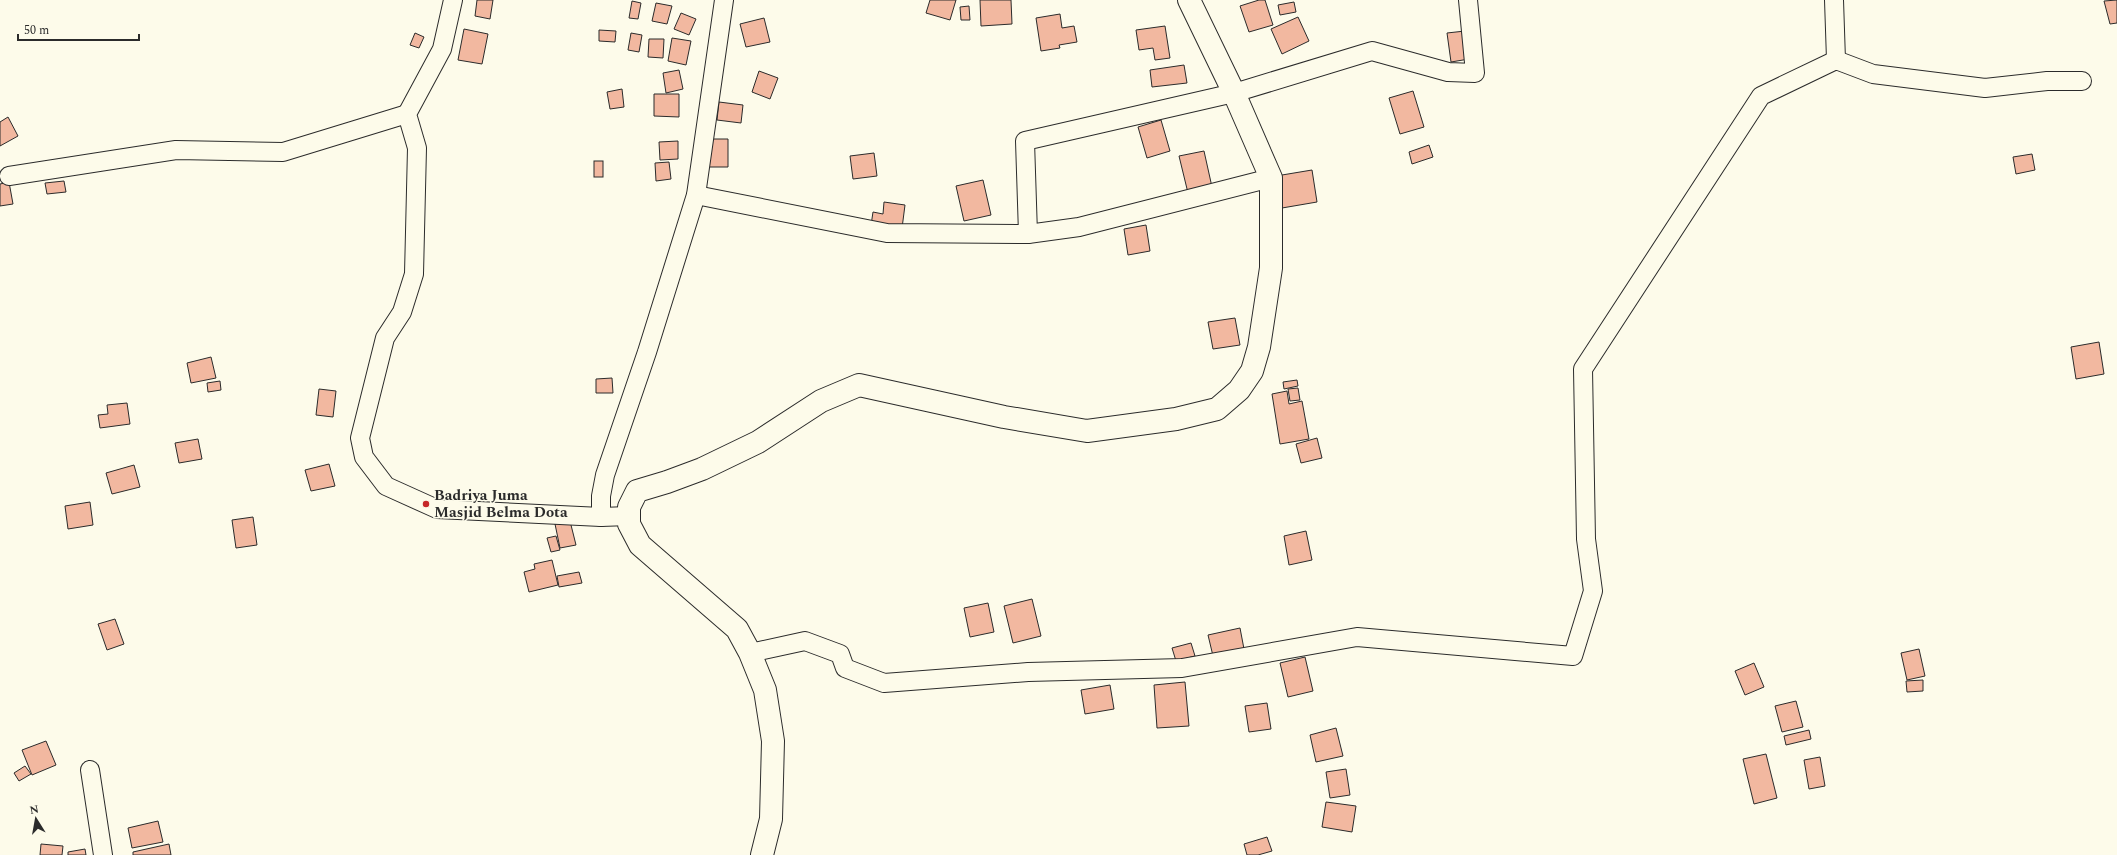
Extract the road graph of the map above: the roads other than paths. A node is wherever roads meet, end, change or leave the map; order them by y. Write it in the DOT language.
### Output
graph roads {
  1 [pos="452,0"];
  2 [pos="724,0"];
  3 [pos="1189,0"];
  4 [pos="1468,0"];
  5 [pos="1834,0"];
  6 [pos="1836,60"];
  7 [pos="2082,80"];
  8 [pos="1234,93"];
  9 [pos="407,114"];
  10 [pos="9,176"];
  11 [pos="1271,178"];
  12 [pos="696,195"];
  13 [pos="1028,234"];
  14 [pos="601,516"];
  15 [pos="629,516"];
  16 [pos="750,653"];
  17 [pos="90,770"];
  18 [pos="103,855"];
  19 [pos="762,855"];
  1 -- 9 [label="street"];
  2 -- 12 [label="street"];
  3 -- 8 [label="main road"];
  4 -- 8 [label="street"];
  5 -- 6 [label="street"];
  6 -- 7 [label="street"];
  6 -- 16 [label="street"];
  8 -- 11 [label="main road"];
  8 -- 13 [label="street"];
  9 -- 10 [label="street"];
  9 -- 14 [label="street"];
  11 -- 13 [label="street"];
  11 -- 15 [label="main road"];
  12 -- 13 [label="street"];
  12 -- 14 [label="street"];
  14 -- 15 [label="street"];
  15 -- 16 [label="main road"];
  16 -- 19 [label="main road"];
  17 -- 18 [label="street"];
}
